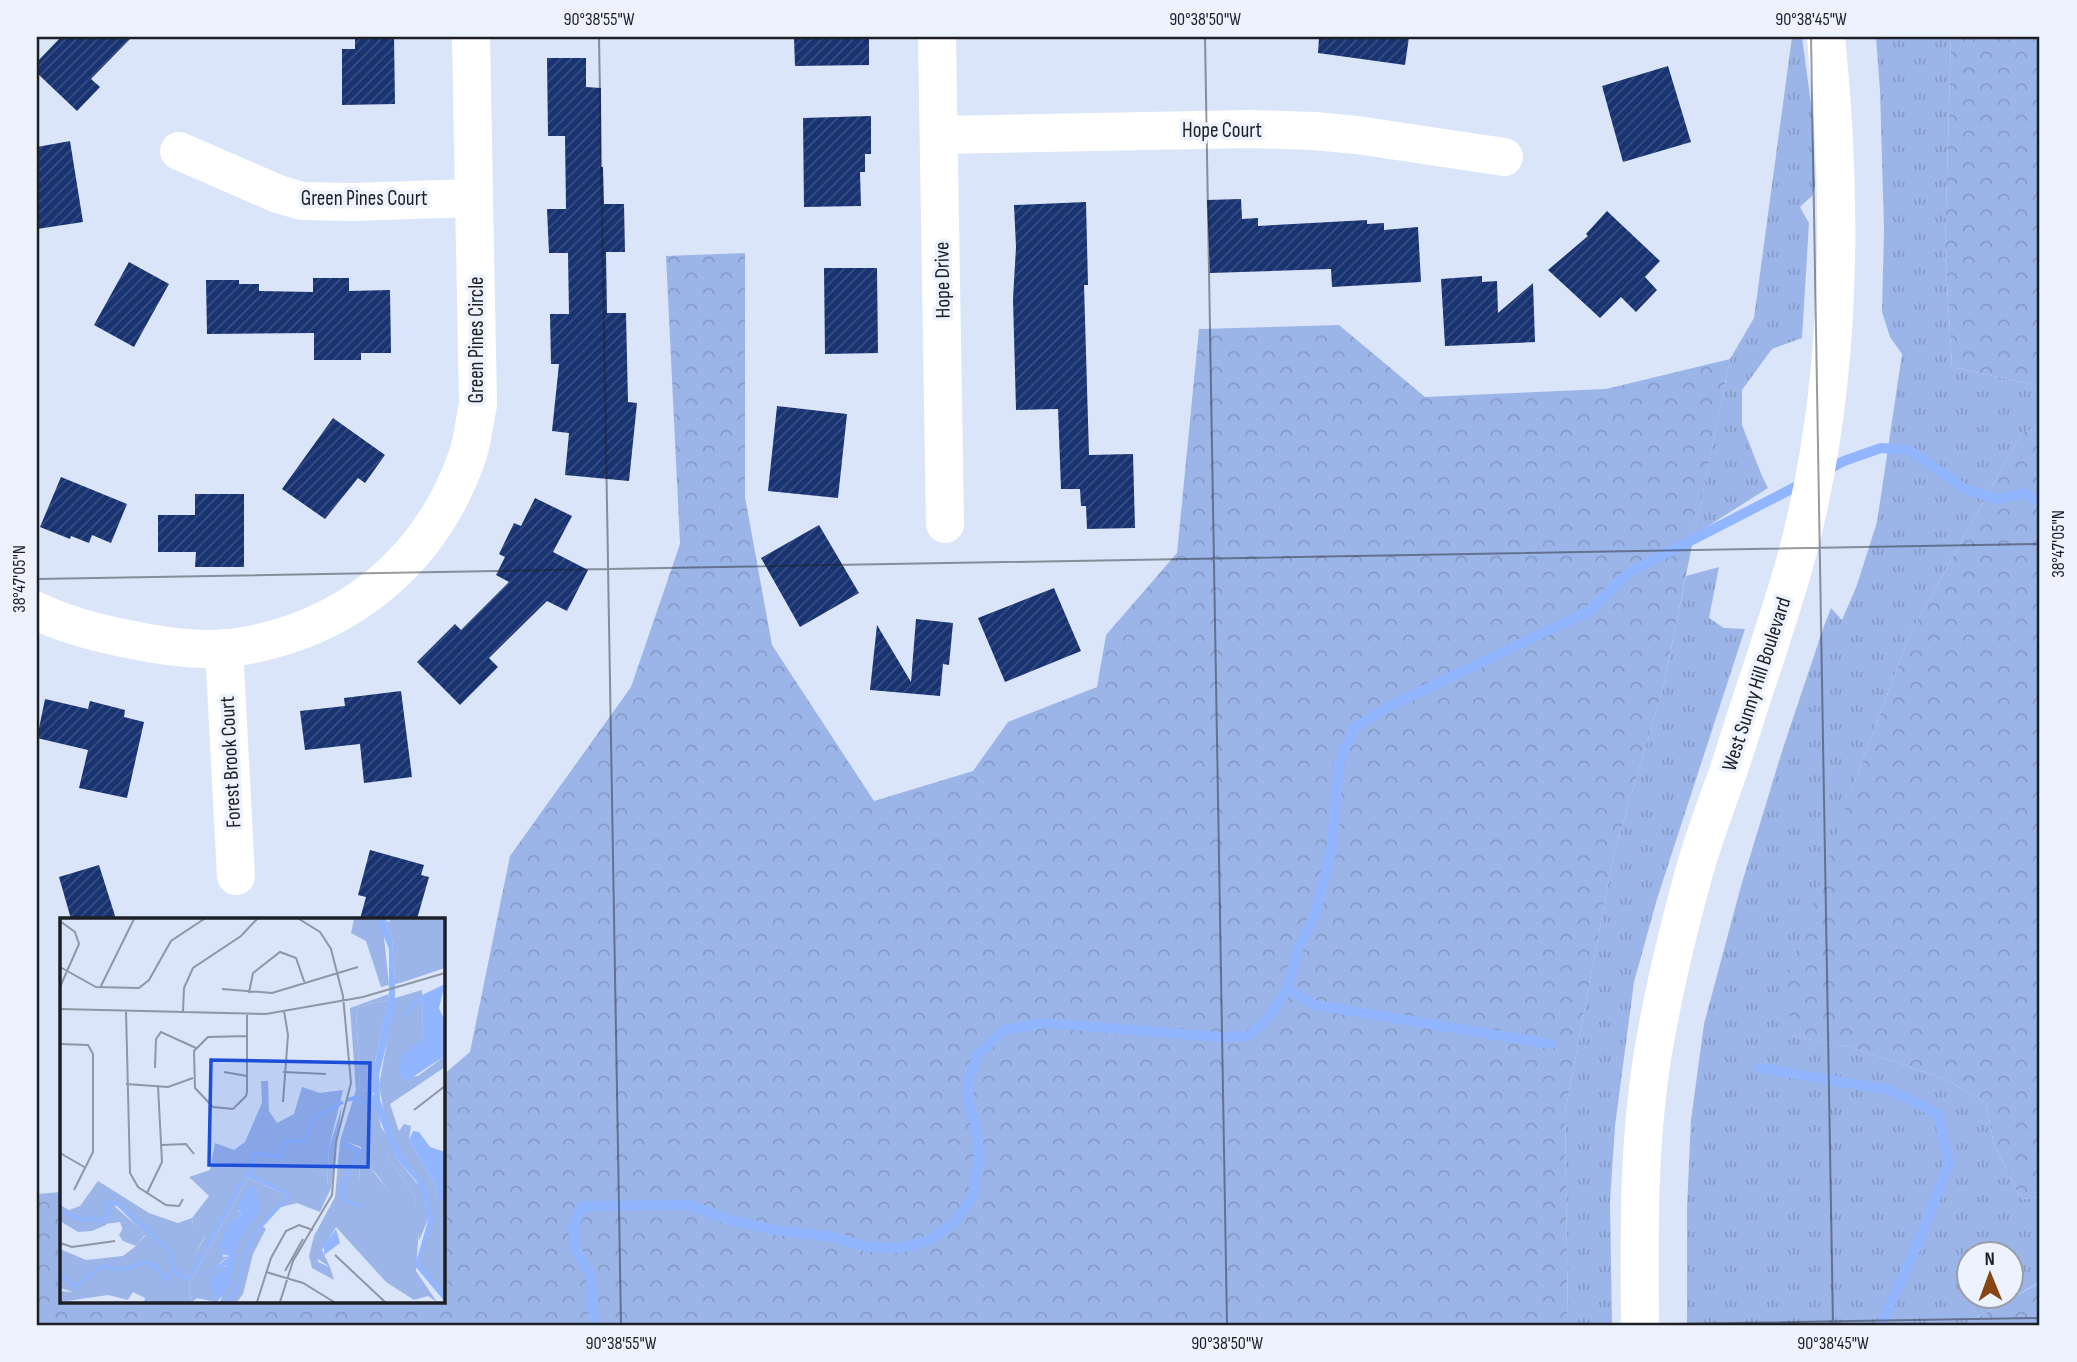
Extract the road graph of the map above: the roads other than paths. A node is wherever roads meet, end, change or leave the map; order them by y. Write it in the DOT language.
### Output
graph roads {
  1 [pos="471,37"];
  2 [pos="937,37"];
  3 [pos="1826,37"];
  4 [pos="939,135"];
  5 [pos="179,151"];
  6 [pos="1504,157"];
  7 [pos="474,198"];
  8 [pos="945,524"];
  9 [pos="37,611"];
  10 [pos="224,648"];
  11 [pos="236,876"];
  12 [pos="1640,1325"];
  1 -- 7 [label="street, Green Pines Circle"];
  2 -- 4 [label="street, Hope Drive"];
  3 -- 12 [label="street, West Sunny Hill Boulevard"];
  4 -- 6 [label="street, Hope Court"];
  4 -- 8 [label="street, Hope Drive"];
  5 -- 7 [label="street, Green Pines Court"];
  7 -- 10 [label="street, Green Pines Circle"];
  9 -- 10 [label="street, Green Pines Circle"];
  10 -- 11 [label="street, Forest Brook Court"];
}
